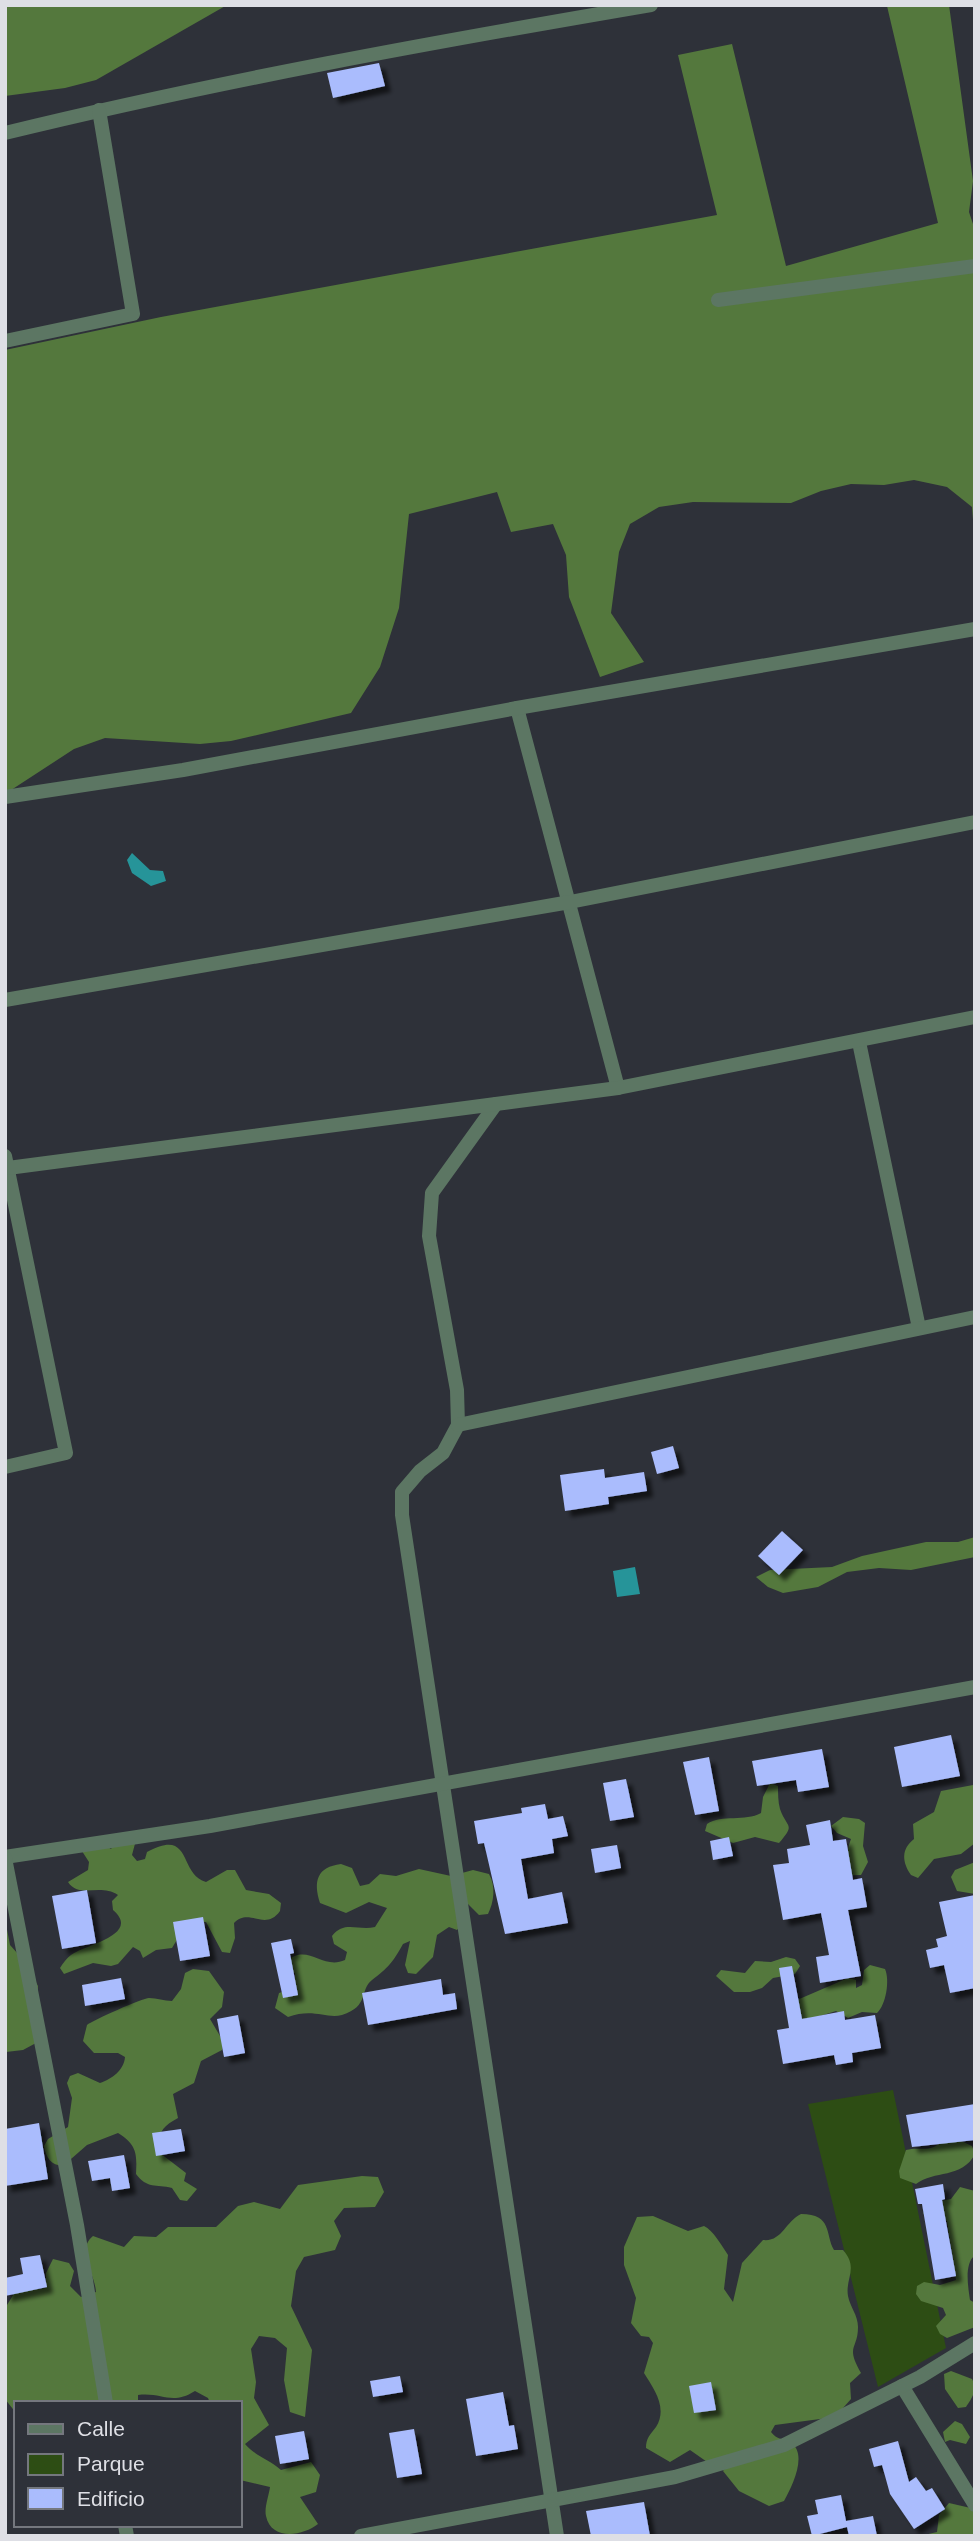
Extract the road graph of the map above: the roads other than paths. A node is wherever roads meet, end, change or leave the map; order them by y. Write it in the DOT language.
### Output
graph roads {
  1 [pos="651,5"];
  2 [pos="99,110"];
  3 [pos="5,133"];
  4 [pos="975,266"];
  5 [pos="718,300"];
  6 [pos="5,341"];
  7 [pos="975,629"];
  8 [pos="517,708"];
  9 [pos="5,797"];
  10 [pos="975,822"];
  11 [pos="570,902"];
  12 [pos="5,1000"];
  13 [pos="975,1017"];
  14 [pos="859,1042"];
  15 [pos="618,1087"];
  16 [pos="496,1104"];
  17 [pos="7,1162"];
  18 [pos="975,1317"];
  19 [pos="919,1328"];
  20 [pos="458,1425"];
  21 [pos="5,1467"];
  22 [pos="975,1688"];
  23 [pos="443,1784"];
  24 [pos="5,1857"];
  25 [pos="975,2343"];
  26 [pos="901,2386"];
  27 [pos="106,2401"];
  28 [pos="551,2501"];
  29 [pos="975,2505"];
  30 [pos="361,2536"];
  31 [pos="556,2536"];
  1 -- 2 [label="street"];
  2 -- 3 [label="street"];
  2 -- 6 [label="street"];
  4 -- 5 [label="street"];
  7 -- 8 [label="street"];
  8 -- 9 [label="street"];
  8 -- 11 [label="street"];
  10 -- 11 [label="street"];
  11 -- 12 [label="street"];
  11 -- 15 [label="street"];
  13 -- 14 [label="street"];
  14 -- 15 [label="street"];
  14 -- 19 [label="street"];
  15 -- 16 [label="street"];
  16 -- 17 [label="street"];
  16 -- 20 [label="street"];
  17 -- 21 [label="street"];
  18 -- 19 [label="street"];
  19 -- 20 [label="street"];
  20 -- 23 [label="street"];
  22 -- 23 [label="street"];
  23 -- 24 [label="street"];
  23 -- 28 [label="street"];
  24 -- 27 [label="street"];
  25 -- 26 [label="street"];
  26 -- 28 [label="street"];
  26 -- 29 [label="street"];
  28 -- 30 [label="street"];
  28 -- 31 [label="street"];
}
